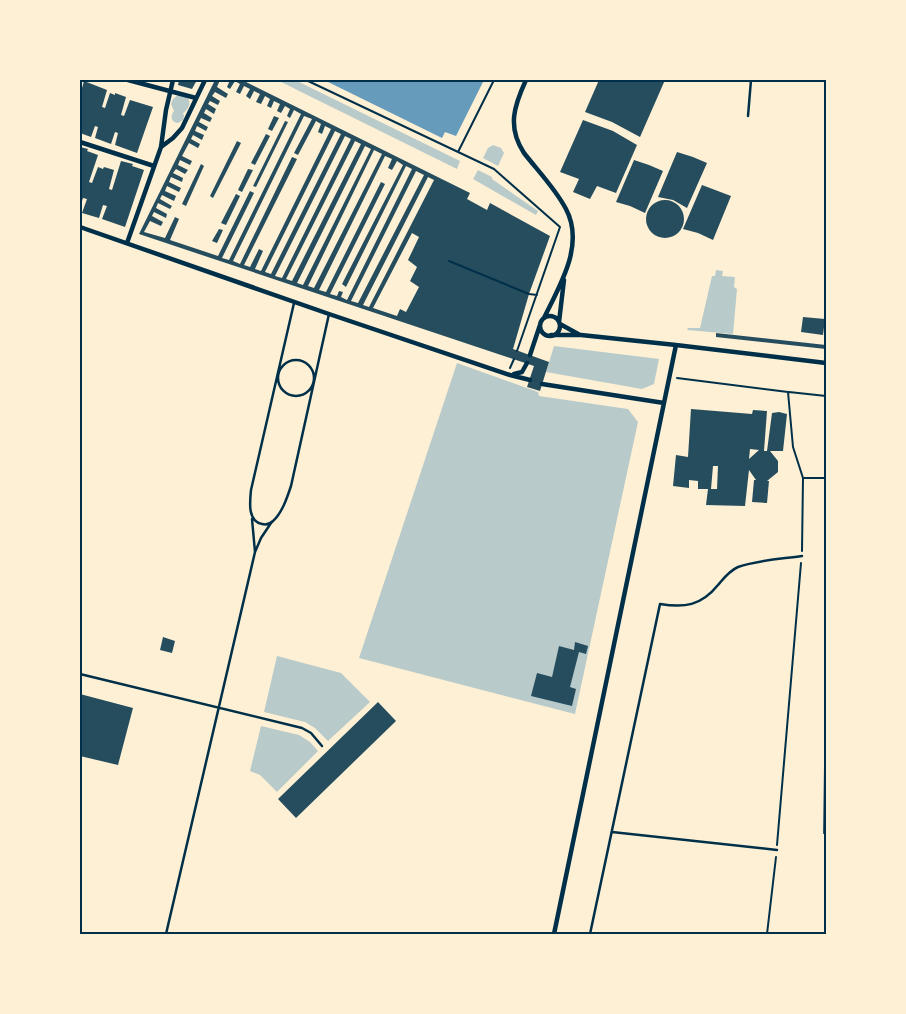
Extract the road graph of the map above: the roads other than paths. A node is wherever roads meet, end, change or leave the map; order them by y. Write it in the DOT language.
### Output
graph roads {
  1 [pos="128,80"];
  2 [pos="173,80"];
  3 [pos="205,80"];
  4 [pos="526,80"];
  5 [pos="751,80"];
  6 [pos="169,91"];
  7 [pos="196,98"];
  8 [pos="748,116"];
  9 [pos="80,142"];
  10 [pos="161,147"];
  11 [pos="154,166"];
  12 [pos="80,227"];
  13 [pos="127,243"];
  14 [pos="564,276"];
  15 [pos="294,301"];
  16 [pos="329,314"];
  17 [pos="544,318"];
  18 [pos="541,323"];
  19 [pos="559,323"];
  20 [pos="551,335"];
  21 [pos="581,335"];
  22 [pos="676,345"];
  23 [pos="530,355"];
  24 [pos="527,363"];
  25 [pos="826,363"];
  26 [pos="278,374"];
  27 [pos="510,375"];
  28 [pos="530,380"];
  29 [pos="314,383"];
  30 [pos="542,384"];
  31 [pos="664,403"];
  32 [pos="251,512"];
  33 [pos="274,520"];
  34 [pos="255,552"];
  35 [pos="802,556"];
  36 [pos="80,674"];
  37 [pos="219,708"];
  38 [pos="322,746"];
  39 [pos="612,832"];
  40 [pos="777,850"];
  41 [pos="166,934"];
  42 [pos="554,934"];
  43 [pos="590,934"];
  1 -- 6 [label="street"];
  2 -- 6 [label="street"];
  3 -- 7 [label="street"];
  4 -- 14 [label="street"];
  5 -- 8 [label="lane"];
  6 -- 7 [label="street"];
  6 -- 10 [label="street"];
  7 -- 10 [label="street"];
  9 -- 11 [label="street"];
  10 -- 11 [label="street"];
  11 -- 13 [label="street"];
  12 -- 13 [label="street"];
  13 -- 15 [label="street"];
  14 -- 17 [label="street"];
  14 -- 19 [label="street"];
  15 -- 16 [label="street"];
  15 -- 26 [label="lane"];
  16 -- 27 [label="street"];
  16 -- 29 [label="lane"];
  17 -- 18 [label="street"];
  17 -- 19 [label="street"];
  18 -- 20 [label="street"];
  18 -- 23 [label="street"];
  19 -- 20 [label="street"];
  19 -- 21 [label="street"];
  20 -- 21 [label="street"];
  21 -- 22 [label="street"];
  22 -- 25 [label="street"];
  22 -- 31 [label="street"];
  24 -- 27 [label="street"];
  26 -- 29 [label="lane"];
  26 -- 29 [label="lane"];
  26 -- 32 [label="lane"];
  27 -- 28 [label="street"];
  29 -- 33 [label="lane"];
  30 -- 31 [label="street"];
  31 -- 42 [label="street"];
  32 -- 33 [label="lane"];
  32 -- 34 [label="lane"];
  33 -- 34 [label="lane"];
  34 -- 37 [label="lane"];
  35 -- 39 [label="lane"];
  36 -- 37 [label="lane"];
  37 -- 38 [label="lane"];
  37 -- 41 [label="lane"];
  39 -- 40 [label="lane"];
  39 -- 43 [label="lane"];
}
